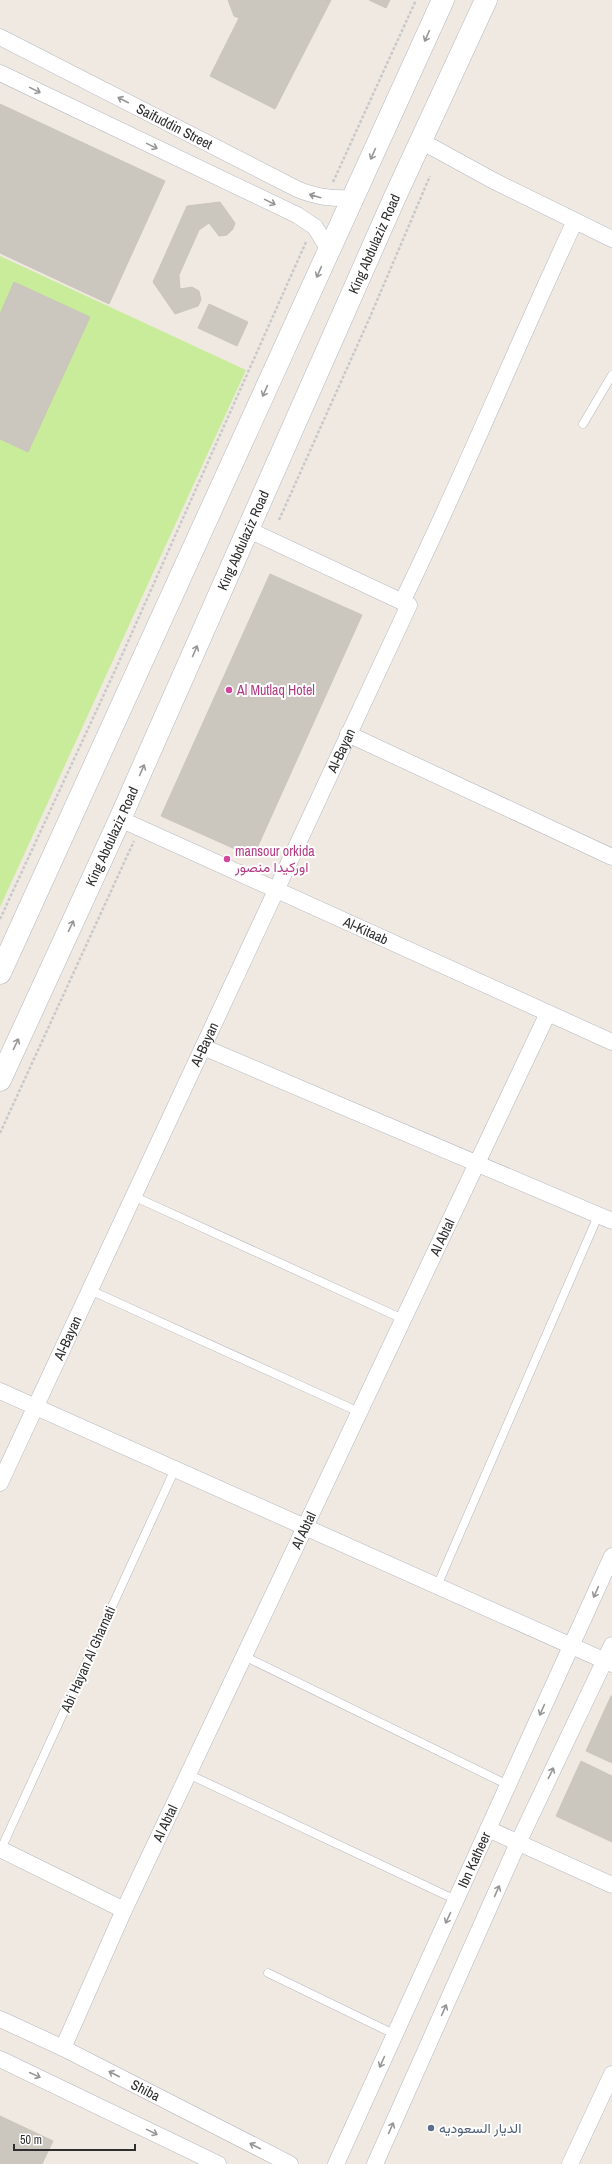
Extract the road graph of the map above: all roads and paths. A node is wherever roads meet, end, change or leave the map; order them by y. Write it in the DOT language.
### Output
graph roads {
  1 [pos="416,0"];
  2 [pos="443,0"];
  3 [pos="486,0"];
  4 [pos="0,37"];
  5 [pos="0,73"];
  6 [pos="421,141"];
  7 [pos="430,176"];
  8 [pos="333,183"];
  9 [pos="353,198"];
  10 [pos="574,221"];
  11 [pos="308,239"];
  12 [pos="612,239"];
  13 [pos="329,250"];
  14 [pos="612,375"];
  15 [pos="583,424"];
  16 [pos="279,520"];
  17 [pos="249,530"];
  18 [pos="406,603"];
  19 [pos="348,734"];
  20 [pos="120,819"];
  21 [pos="140,828"];
  22 [pos="612,857"];
  23 [pos="277,889"];
  24 [pos="0,920"];
  25 [pos="3,961"];
  26 [pos="548,1013"];
  27 [pos="612,1042"];
  28 [pos="203,1047"];
  29 [pos="0,1080"];
  30 [pos="0,1133"];
  31 [pos="477,1164"];
  32 [pos="134,1196"];
  33 [pos="605,1218"];
  34 [pos="90,1290"];
  35 [pos="403,1319"];
  36 [pos="0,1391"];
  37 [pos="36,1406"];
  38 [pos="359,1412"];
  39 [pos="175,1469"];
  40 [pos="0,1483"];
  41 [pos="304,1528"];
  42 [pos="612,1556"];
  43 [pos="437,1586"];
  44 [pos="612,1645"];
  45 [pos="571,1646"];
  46 [pos="244,1656"];
  47 [pos="608,1663"];
  48 [pos="188,1774"];
  49 [pos="508,1784"];
  50 [pos="488,1829"];
  51 [pos="518,1843"];
  52 [pos="1,1849"];
  53 [pos="612,1885"];
  54 [pos="456,1900"];
  55 [pos="124,1910"];
  56 [pos="268,1973"];
  57 [pos="0,2019"];
  58 [pos="394,2034"];
  59 [pos="63,2048"];
  60 [pos="0,2059"];
  61 [pos="612,2074"];
  62 [pos="198,2159"];
  63 [pos="218,2164"];
  64 [pos="290,2164"];
  65 [pos="336,2164"];
  66 [pos="375,2164"];
  67 [pos="570,2164"];
  1 -- 8 [label="path"];
  2 -- 9 [label="main road, one-way"];
  3 -- 6 [label="main road, King Abdulaziz Road"];
  9 -- 4 [label="street, Saifuddin Street, one-way"];
  5 -- 13 [label="street, Saifuddin Street, one-way"];
  6 -- 10 [label="street"];
  6 -- 17 [label="main road, King Abdulaziz Road"];
  7 -- 16 [label="path"];
  9 -- 13 [label="main road"];
  10 -- 12 [label="street"];
  10 -- 18 [label="street, Al-Bayan"];
  11 -- 24 [label="path"];
  13 -- 25 [label="main road, one-way"];
  14 -- 15 [label="lane"];
  17 -- 18 [label="street"];
  20 -- 17 [label="main road, King Abdulaziz Road, one-way"];
  18 -- 19 [label="street, Al-Bayan"];
  19 -- 22 [label="street"];
  19 -- 23 [label="street, Al-Bayan"];
  20 -- 21 [label="street, Al-Kitaab"];
  29 -- 20 [label="main road, King Abdulaziz Road, one-way"];
  21 -- 23 [label="street, Al-Kitaab"];
  21 -- 30 [label="path"];
  23 -- 26 [label="street, Al-Kitaab"];
  23 -- 28 [label="street, Al-Bayan"];
  26 -- 27 [label="street, Al-Kitaab"];
  26 -- 31 [label="street, Al Abtal"];
  28 -- 31 [label="street"];
  28 -- 32 [label="street, Al-Bayan"];
  31 -- 33 [label="street"];
  31 -- 35 [label="street, Al Abtal"];
  32 -- 34 [label="street, Al-Bayan"];
  32 -- 35 [label="lane"];
  33 -- 43 [label="lane"];
  34 -- 37 [label="street, Al-Bayan"];
  34 -- 38 [label="lane"];
  35 -- 38 [label="street, Al Abtal"];
  36 -- 37 [label="street"];
  37 -- 39 [label="street"];
  37 -- 40 [label="street, Al-Bayan"];
  38 -- 41 [label="street, Al Abtal"];
  39 -- 41 [label="street"];
  39 -- 52 [label="lane, Abi Hayan Al Gharnati"];
  41 -- 43 [label="street"];
  41 -- 46 [label="street, Al Abtal"];
  42 -- 45 [label="street, Ibn Katheer, one-way"];
  43 -- 45 [label="street"];
  44 -- 47 [label="street"];
  45 -- 47 [label="street"];
  45 -- 49 [label="street, Ibn Katheer, one-way"];
  46 -- 48 [label="street, Al Abtal"];
  46 -- 49 [label="lane"];
  51 -- 47 [label="street, one-way"];
  48 -- 54 [label="lane"];
  48 -- 55 [label="street, Al Abtal"];
  49 -- 50 [label="street, Ibn Katheer"];
  50 -- 51 [label="street"];
  50 -- 54 [label="street, Ibn Katheer"];
  51 -- 53 [label="street"];
  66 -- 51 [label="street, one-way"];
  52 -- 55 [label="street"];
  54 -- 58 [label="street, Ibn Katheer, one-way"];
  55 -- 59 [label="street, Al Abtal"];
  56 -- 58 [label="lane"];
  57 -- 59 [label="street, Shiba"];
  58 -- 65 [label="street, Ibn Katheer, one-way"];
  64 -- 59 [label="street, Shiba, one-way"];
  60 -- 62 [label="street, one-way"];
  61 -- 67 [label="street"];
  62 -- 63 [label="street"];
}
